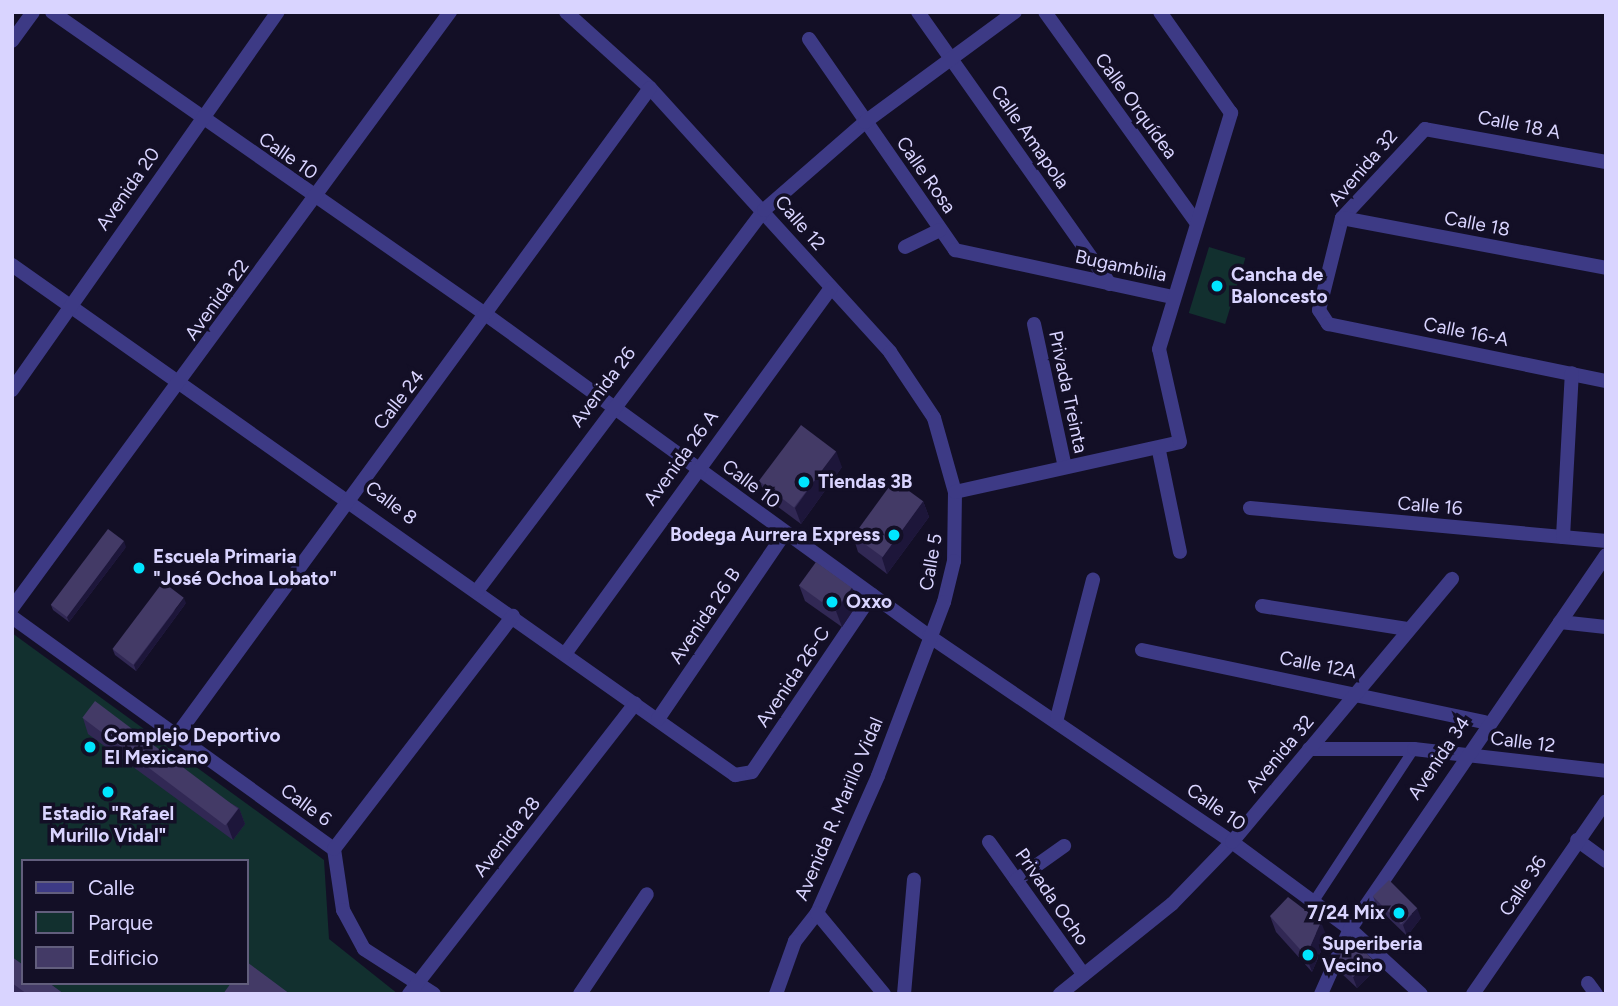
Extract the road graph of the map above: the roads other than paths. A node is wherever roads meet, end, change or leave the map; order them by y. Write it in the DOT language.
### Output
graph roads {
  1 [pos="33,12"];
  2 [pos="52,12"];
  3 [pos="278,12"];
  4 [pos="450,12"];
  5 [pos="566,12"];
  6 [pos="919,12"];
  7 [pos="1015,12"];
  8 [pos="1045,12"];
  9 [pos="1160,12"];
  10 [pos="809,39"];
  11 [pos="12,41"];
  12 [pos="951,60"];
  13 [pos="650,88"];
  14 [pos="201,120"];
  15 [pos="866,121"];
  16 [pos="1425,129"];
  17 [pos="1606,162"];
  18 [pos="315,199"];
  19 [pos="764,210"];
  20 [pos="1342,218"];
  21 [pos="1195,221"];
  22 [pos="940,230"];
  23 [pos="905,247"];
  24 [pos="955,250"];
  25 [pos="12,265"];
  26 [pos="1606,268"];
  27 [pos="1110,284"];
  28 [pos="831,288"];
  29 [pos="1173,297"];
  30 [pos="70,305"];
  31 [pos="488,316"];
  32 [pos="1322,318"];
  33 [pos="1034,324"];
  34 [pos="1572,373"];
  35 [pos="1606,381"];
  36 [pos="180,383"];
  37 [pos="12,390"];
  38 [pos="610,408"];
  39 [pos="1159,451"];
  40 [pos="1065,467"];
  41 [pos="697,468"];
  42 [pos="956,492"];
  43 [pos="349,496"];
  44 [pos="1250,508"];
  45 [pos="785,533"];
  46 [pos="1563,537"];
  47 [pos="1606,541"];
  48 [pos="1180,552"];
  49 [pos="1606,555"];
  50 [pos="1452,579"];
  51 [pos="1093,580"];
  52 [pos="477,591"];
  53 [pos="872,595"];
  54 [pos="1262,606"];
  55 [pos="12,608"];
  56 [pos="513,616"];
  57 [pos="12,617"];
  58 [pos="1560,622"];
  59 [pos="1606,627"];
  60 [pos="1407,629"];
  61 [pos="929,635"];
  62 [pos="1142,650"];
  63 [pos="565,654"];
  64 [pos="1356,692"];
  65 [pos="635,704"];
  66 [pos="1057,718"];
  67 [pos="657,719"];
  68 [pos="1485,722"];
  69 [pos="177,735"];
  70 [pos="1309,749"];
  71 [pos="1414,749"];
  72 [pos="1464,754"];
  73 [pos="1606,771"];
  74 [pos="743,776"];
  75 [pos="1606,801"];
  76 [pos="1577,840"];
  77 [pos="989,842"];
  78 [pos="1232,842"];
  79 [pos="1064,846"];
  80 [pos="334,849"];
  81 [pos="1606,861"];
  82 [pos="914,879"];
  83 [pos="1016,880"];
  84 [pos="647,894"];
  85 [pos="1314,901"];
  86 [pos="817,913"];
  87 [pos="1350,929"];
  88 [pos="1084,975"];
  89 [pos="411,990"];
  90 [pos="434,994"];
  91 [pos="580,994"];
  92 [pos="776,994"];
  93 [pos="884,994"];
  94 [pos="904,994"];
  95 [pos="1060,994"];
  96 [pos="1321,994"];
  97 [pos="1421,994"];
  98 [pos="1473,994"];
  1 -- 11 [label="street"];
  2 -- 14 [label="street, Calle 10"];
  3 -- 14 [label="street, Avenida 20"];
  4 -- 18 [label="street, Avenida 22"];
  5 -- 13 [label="street, Calle 12"];
  6 -- 12 [label="street, Calle Amapola"];
  7 -- 12 [label="street, Avenida 26"];
  8 -- 21 [label="street, Calle Orquídea"];
  9 -- 21 [label="street, Bugambilia"];
  10 -- 15 [label="street, Calle Rosa"];
  12 -- 15 [label="street, Avenida 26"];
  12 -- 27 [label="street, Calle Amapola"];
  13 -- 19 [label="street, Calle 12"];
  13 -- 31 [label="street, Calle 24"];
  14 -- 18 [label="street, Calle 10"];
  14 -- 30 [label="street, Avenida 20"];
  15 -- 19 [label="street, Avenida 26"];
  15 -- 22 [label="street, Calle Rosa"];
  16 -- 17 [label="street, Calle 18 A"];
  16 -- 20 [label="street, Avenida 32"];
  18 -- 31 [label="street, Calle 10"];
  18 -- 36 [label="street, Avenida 22"];
  19 -- 28 [label="street, Calle 12"];
  19 -- 38 [label="street, Avenida 26"];
  20 -- 26 [label="street, Calle 18"];
  20 -- 32 [label="street, Avenida 32"];
  21 -- 29 [label="street, Bugambilia"];
  22 -- 23 [label="street"];
  22 -- 24 [label="street, Calle Rosa"];
  24 -- 27 [label="street, Bugambilia"];
  25 -- 30 [label="street, Calle 8"];
  27 -- 29 [label="street, Bugambilia"];
  28 -- 41 [label="street, Avenida 26 A"];
  28 -- 42 [label="street, Calle 12"];
  29 -- 39 [label="street, Privada Treinta"];
  30 -- 36 [label="street, Calle 8"];
  30 -- 37 [label="street, Avenida 20"];
  31 -- 38 [label="street, Calle 10"];
  31 -- 43 [label="street, Calle 24"];
  32 -- 34 [label="street, Calle 16-A"];
  33 -- 40 [label="street, Privada Treinta"];
  34 -- 35 [label="street, Calle 16-A"];
  34 -- 46 [label="street"];
  36 -- 43 [label="street, Calle 8"];
  36 -- 55 [label="street, Avenida 22"];
  38 -- 41 [label="street, Calle 10"];
  38 -- 52 [label="street, Avenida 26"];
  39 -- 40 [label="street, Privada Treinta"];
  39 -- 48 [label="street"];
  40 -- 42 [label="street, Privada Treinta"];
  41 -- 45 [label="street, Calle 10"];
  41 -- 63 [label="street, Avenida 26 A"];
  42 -- 61 [label="street, Calle 5"];
  43 -- 52 [label="street, Calle 8"];
  43 -- 69 [label="street, Calle 24"];
  44 -- 46 [label="street, Calle 16"];
  45 -- 53 [label="street, Calle 10"];
  45 -- 67 [label="street, Avenida 26 B"];
  46 -- 47 [label="street, Calle 16"];
  49 -- 58 [label="street, Avenida 34"];
  50 -- 60 [label="street, Avenida 32"];
  51 -- 66 [label="street"];
  52 -- 56 [label="street, Calle 8"];
  53 -- 61 [label="street, Calle 10"];
  53 -- 74 [label="street, Avenida 26-C"];
  54 -- 60 [label="street"];
  56 -- 63 [label="street, Calle 8"];
  56 -- 80 [label="street"];
  57 -- 69 [label="street, Calle 6"];
  58 -- 59 [label="street"];
  58 -- 68 [label="street, Avenida 34"];
  60 -- 64 [label="street, Avenida 32"];
  61 -- 66 [label="street, Calle 10"];
  61 -- 86 [label="street, Avenida R. Marillo Vidal"];
  62 -- 64 [label="street, Calle 12A"];
  63 -- 65 [label="street, Calle 8"];
  64 -- 68 [label="street, Calle 12A"];
  64 -- 70 [label="street, Avenida 32"];
  65 -- 67 [label="street, Calle 8"];
  65 -- 89 [label="street, Avenida 28"];
  66 -- 78 [label="street, Calle 10"];
  67 -- 74 [label="street, Calle 8"];
  68 -- 72 [label="street, Avenida 34"];
  69 -- 80 [label="street, Calle 6"];
  70 -- 71 [label="street, Calle 12"];
  70 -- 78 [label="street, Avenida 32"];
  71 -- 72 [label="street, Calle 12"];
  71 -- 85 [label="street"];
  72 -- 73 [label="street, Calle 12"];
  72 -- 87 [label="street, Avenida 34"];
  75 -- 76 [label="street, Calle 36"];
  76 -- 81 [label="street"];
  76 -- 98 [label="street, Calle 36"];
  77 -- 83 [label="street, Privada Ocho"];
  78 -- 85 [label="street, Calle 10"];
  78 -- 88 [label="street, Avenida 32"];
  79 -- 83 [label="street"];
  80 -- 89 [label="street, Calle 6"];
  82 -- 94 [label="street"];
  83 -- 88 [label="street, Privada Ocho"];
  84 -- 91 [label="street"];
  85 -- 87 [label="street, Calle 10"];
  86 -- 92 [label="street, Avenida R. Marillo Vidal"];
  86 -- 93 [label="street"];
  87 -- 96 [label="street, Avenida 34"];
  87 -- 97 [label="street, Calle 10"];
  88 -- 95 [label="street, Avenida 32"];
  89 -- 90 [label="street, Calle 6"];
}
